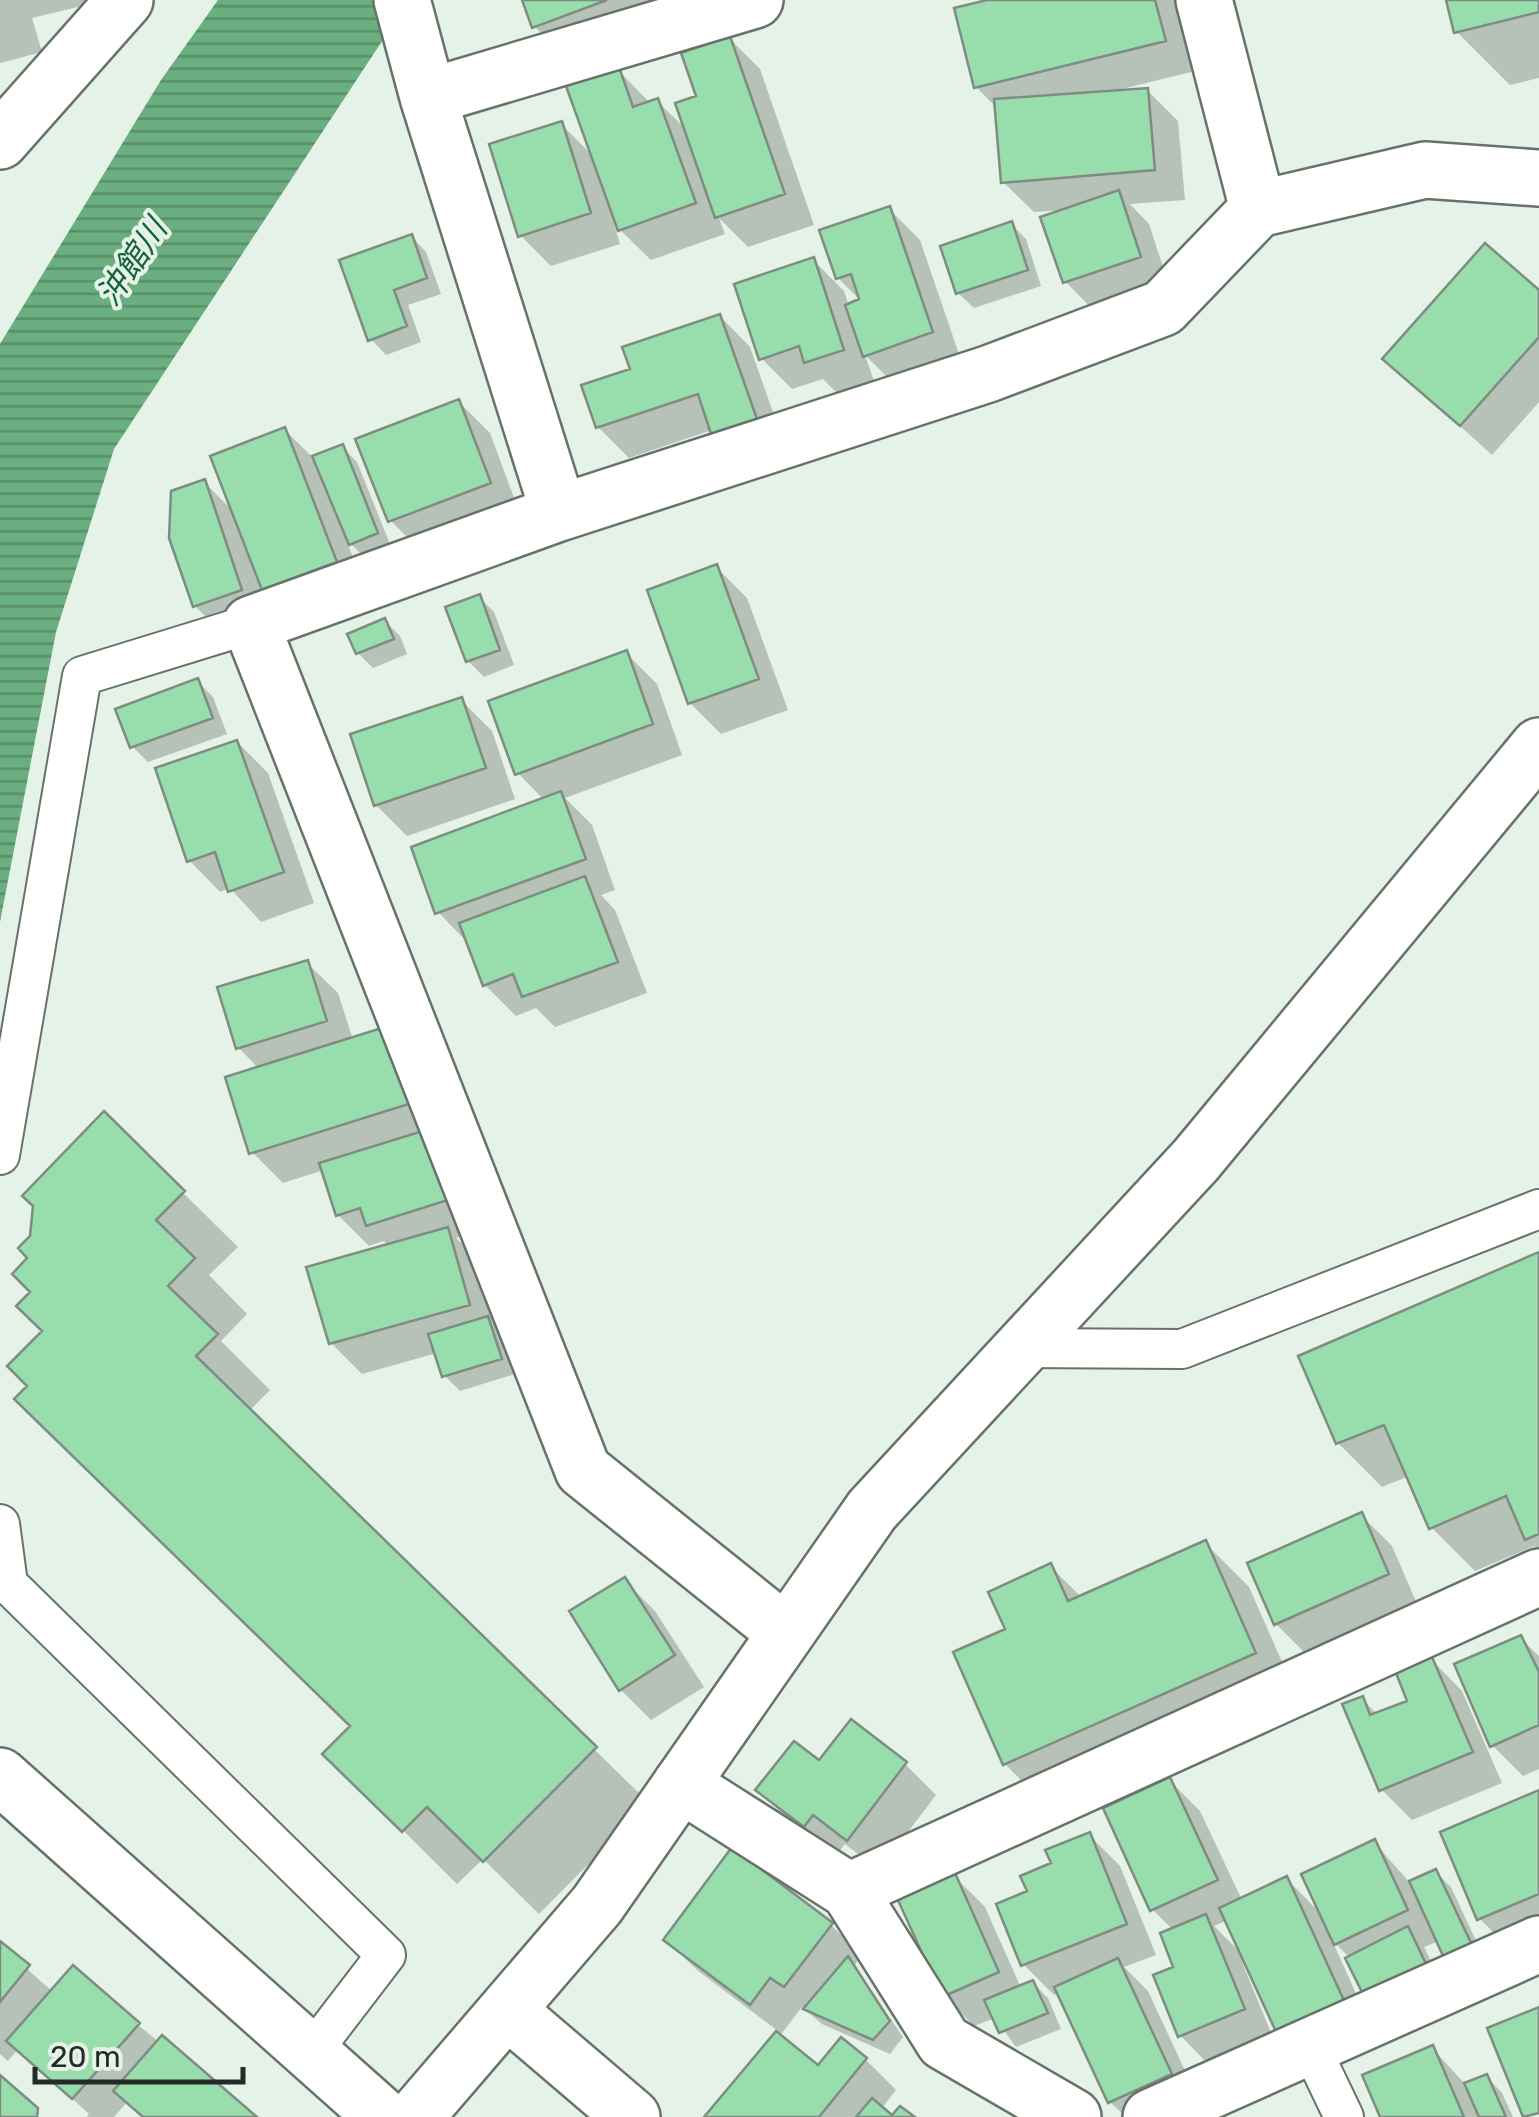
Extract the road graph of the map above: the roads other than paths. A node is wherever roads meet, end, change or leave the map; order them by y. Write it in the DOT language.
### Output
graph roads {
  1 [pos="125,0"];
  2 [pos="755,0"];
  3 [pos="1204,0"];
  4 [pos="415,48"];
  5 [pos="0,142"];
  6 [pos="1539,178"];
  7 [pos="1258,208"];
  8 [pos="559,513"];
  9 [pos="251,624"];
  10 [pos="1539,746"];
  11 [pos="0,1155"];
  12 [pos="1539,1209"];
  13 [pos="1022,1348"];
  14 [pos="0,1524"];
  15 [pos="1539,1578"];
  16 [pos="786,1633"];
  17 [pos="0,1776"];
  18 [pos="681,1784"];
  19 [pos="850,1891"];
  20 [pos="1539,1944"];
  21 [pos="508,2011"];
  22 [pos="1310,2046"];
  23 [pos="311,2053"];
  24 [pos="383,2117"];
  25 [pos="415,2117"];
  26 [pos="632,2117"];
  27 [pos="1074,2117"];
  28 [pos="1151,2117"];
  29 [pos="1344,2117"];
  1 -- 5 [label="street"];
  2 -- 4 [label="street"];
  3 -- 7 [label="street"];
  4 -- 8 [label="street"];
  6 -- 7 [label="street"];
  7 -- 8 [label="street"];
  8 -- 9 [label="street"];
  9 -- 11 [label="lane"];
  9 -- 16 [label="street"];
  10 -- 13 [label="street"];
  12 -- 13 [label="lane"];
  13 -- 16 [label="street"];
  14 -- 23 [label="lane"];
  15 -- 19 [label="street"];
  16 -- 18 [label="street"];
  17 -- 23 [label="street"];
  18 -- 19 [label="street"];
  18 -- 21 [label="street"];
  19 -- 27 [label="street"];
  20 -- 22 [label="street"];
  21 -- 25 [label="street"];
  21 -- 26 [label="street"];
  22 -- 28 [label="street"];
  22 -- 29 [label="lane"];
  23 -- 24 [label="street"];
}
